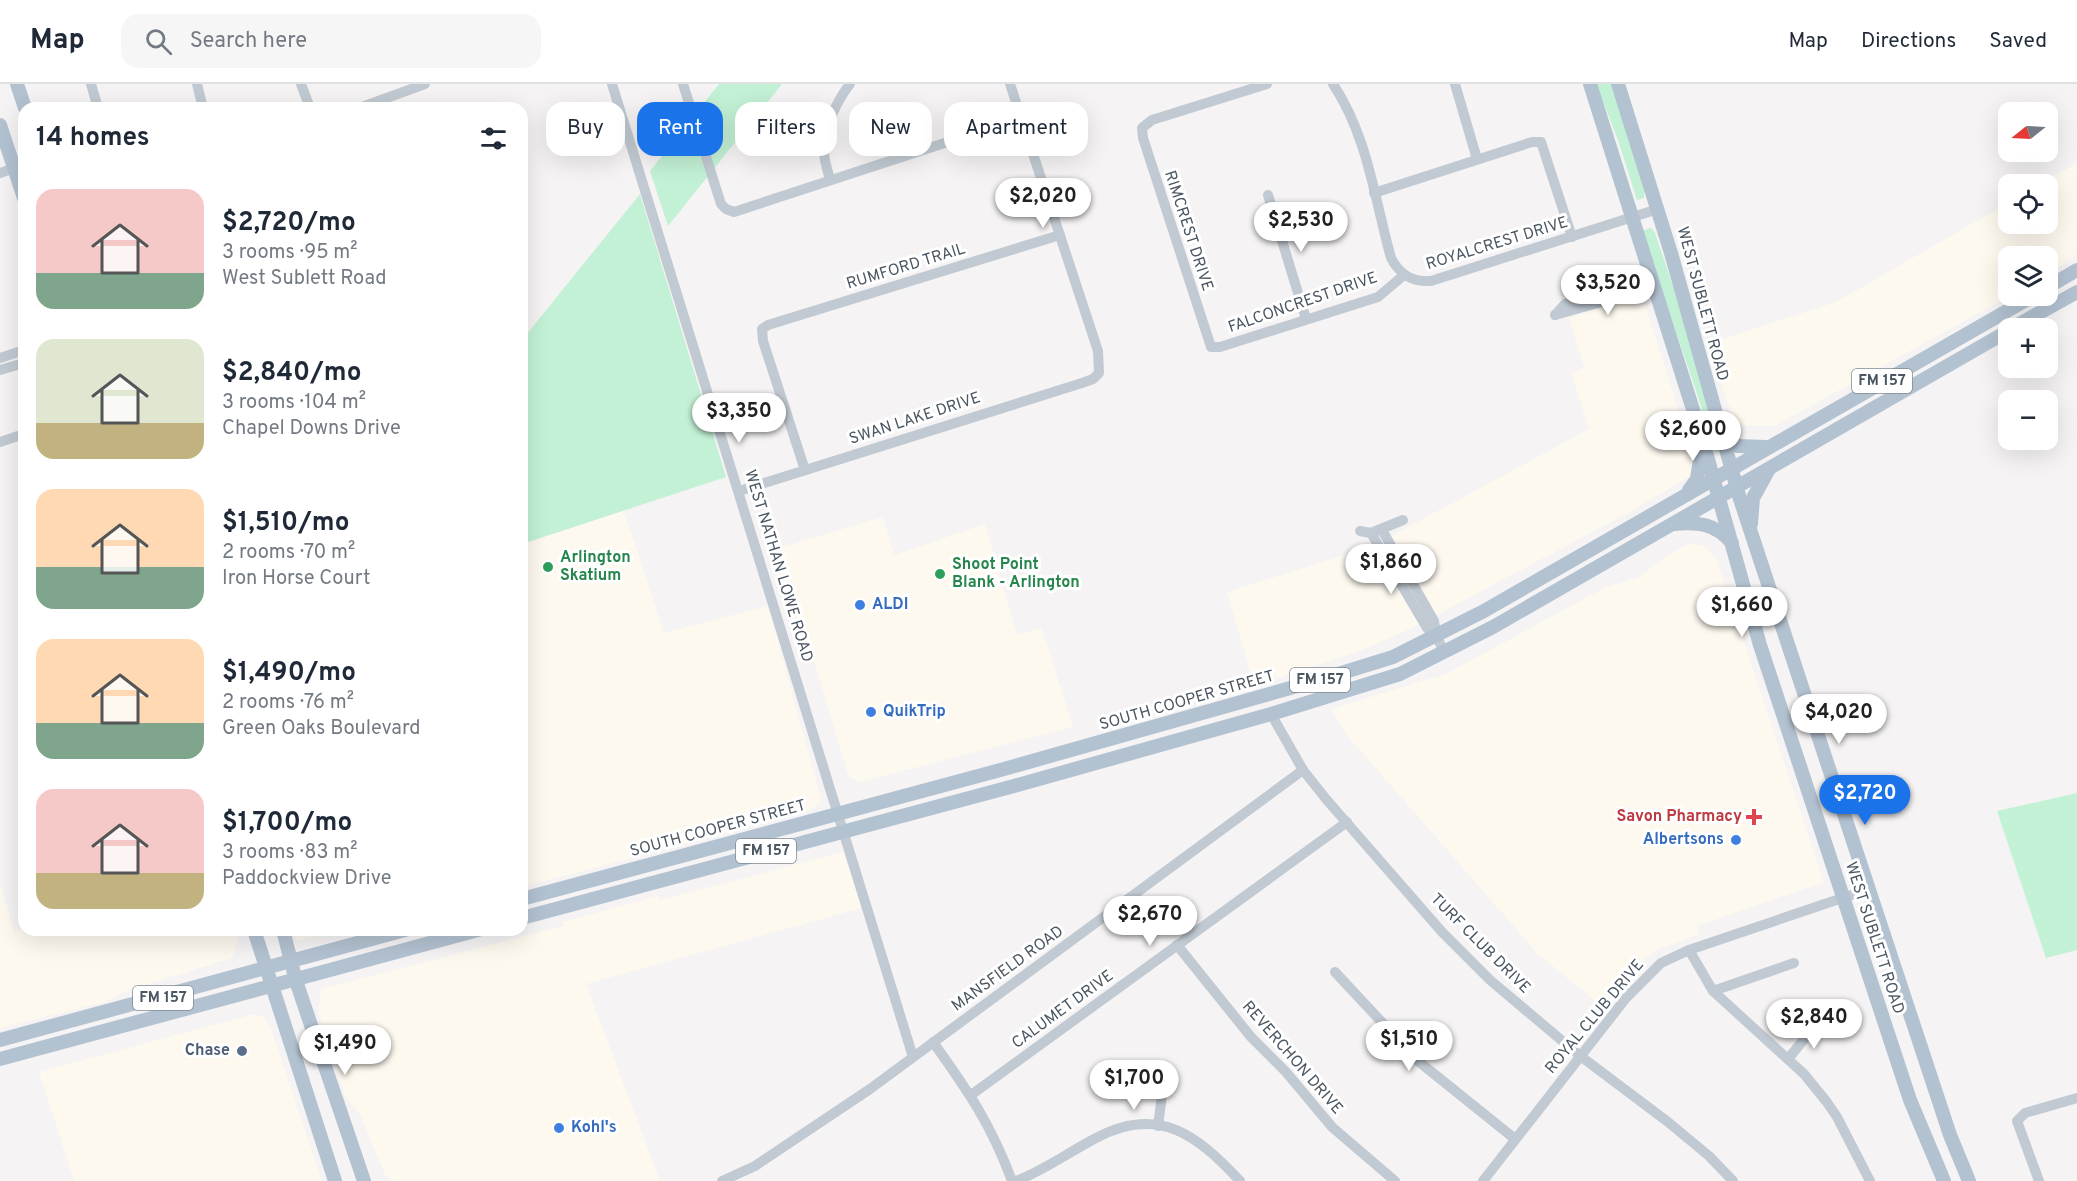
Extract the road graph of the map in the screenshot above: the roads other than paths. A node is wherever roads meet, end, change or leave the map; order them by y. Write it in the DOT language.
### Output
graph roads {
  1 [pos="17,84"];
  2 [pos="91,84"];
  3 [pos="197,84"];
  4 [pos="301,84"];
  5 [pos="425,84"];
  6 [pos="612,84"];
  7 [pos="683,84"];
  8 [pos="850,84"];
  9 [pos="1010,84"];
  10 [pos="1267,84"];
  11 [pos="1333,84"];
  12 [pos="1455,84"];
  13 [pos="1590,84"];
  14 [pos="1618,84"];
  15 [pos="23,102"];
  16 [pos="96,102"];
  17 [pos="202,102"];
  18 [pos="308,102"];
  19 [pos="376,102"];
  20 [pos="1016,102"];
  21 [pos="0,125"];
  22 [pos="944,143"];
  23 [pos="1034,156"];
  24 [pos="1477,159"];
  25 [pos="14,168"];
  26 [pos="0,173"];
  27 [pos="18,180"];
  28 [pos="830,180"];
  29 [pos="1374,193"];
  30 [pos="1268,195"];
  31 [pos="1658,209"];
  32 [pos="1632,217"];
  33 [pos="1060,235"];
  34 [pos="1572,237"];
  35 [pos="2077,270"];
  36 [pos="1404,275"];
  37 [pos="2058,281"];
  38 [pos="1653,282"];
  39 [pos="2077,292"];
  40 [pos="1608,296"];
  41 [pos="2015,306"];
  42 [pos="2030,318"];
  43 [pos="1306,319"];
  44 [pos="1998,337"];
  45 [pos="1208,342"];
  46 [pos="18,352"];
  47 [pos="0,358"];
  48 [pos="18,365"];
  49 [pos="0,370"];
  50 [pos="1720,431"];
  51 [pos="18,436"];
  52 [pos="1702,438"];
  53 [pos="0,442"];
  54 [pos="1767,447"];
  55 [pos="1770,466"];
  56 [pos="1731,468"];
  57 [pos="805,470"];
  58 [pos="1714,477"];
  59 [pos="1736,486"];
  60 [pos="739,491"];
  61 [pos="1687,493"];
  62 [pos="1720,495"];
  63 [pos="1403,520"];
  64 [pos="1669,525"];
  65 [pos="1750,529"];
  66 [pos="1734,546"];
  67 [pos="1436,635"];
  68 [pos="1444,652"];
  69 [pos="1271,714"];
  70 [pos="1070,751"];
  71 [pos="1075,769"];
  72 [pos="1304,770"];
  73 [pos="838,813"];
  74 [pos="1347,822"];
  75 [pos="843,831"];
  76 [pos="1869,889"];
  77 [pos="528,897"];
  78 [pos="1843,897"];
  79 [pos="528,916"];
  80 [pos="256,936"];
  81 [pos="285,936"];
  82 [pos="383,936"];
  83 [pos="457,936"];
  84 [pos="1177,945"];
  85 [pos="1689,950"];
  86 [pos="291,961"];
  87 [pos="1794,963"];
  88 [pos="266,968"];
  89 [pos="1335,972"];
  90 [pos="296,981"];
  91 [pos="271,986"];
  92 [pos="1713,991"];
  93 [pos="1818,1022"];
  94 [pos="58,1025"];
  95 [pos="0,1040"];
  96 [pos="933,1042"];
  97 [pos="63,1043"];
  98 [pos="1579,1055"];
  99 [pos="913,1057"];
  100 [pos="0,1059"];
  101 [pos="1788,1059"];
  102 [pos="971,1095"];
  103 [pos="1162,1095"];
  104 [pos="2077,1098"];
  105 [pos="1158,1125"];
  106 [pos="1515,1139"];
  107 [pos="335,1181"];
  108 [pos="364,1181"];
  109 [pos="722,1181"];
  110 [pos="1014,1181"];
  111 [pos="1240,1181"];
  112 [pos="1395,1181"];
  113 [pos="1483,1181"];
  114 [pos="1733,1181"];
  115 [pos="1870,1181"];
  116 [pos="1944,1181"];
  117 [pos="1969,1181"];
  118 [pos="2039,1181"];
  1 -- 15 [label="main road"];
  2 -- 16 [label="street"];
  3 -- 17 [label="street"];
  4 -- 18 [label="street"];
  5 -- 19 [label="street"];
  6 -- 60 [label="street, WEST NATHAN LOWE ROAD"];
  7 -- 28 [label="street"];
  8 -- 28 [label="street"];
  9 -- 20 [label="street"];
  10 -- 45 [label="street, RIMCREST DRIVE"];
  11 -- 29 [label="street, ROYALCREST DRIVE"];
  12 -- 24 [label="street"];
  13 -- 32 [label="main road, WEST SUBLETT ROAD"];
  14 -- 31 [label="main road, WEST SUBLETT ROAD"];
  21 -- 25 [label="main road"];
  22 -- 28 [label="street"];
  23 -- 33 [label="street"];
  24 -- 29 [label="street"];
  24 -- 34 [label="street"];
  25 -- 26 [label="street"];
  25 -- 27 [label="main road"];
  29 -- 36 [label="street, ROYALCREST DRIVE"];
  30 -- 43 [label="street"];
  31 -- 32 [label="street, ROYALCREST DRIVE"];
  31 -- 50 [label="main road, WEST SUBLETT ROAD"];
  32 -- 34 [label="street, ROYALCREST DRIVE"];
  32 -- 38 [label="main road, WEST SUBLETT ROAD"];
  33 -- 57 [label="street, SWAN LAKE DRIVE"];
  33 -- 57 [label="street, RUMFORD TRAIL"];
  34 -- 36 [label="street, ROYALCREST DRIVE"];
  35 -- 37 [label="main road"];
  36 -- 43 [label="street, FALCONCREST DRIVE"];
  38 -- 40 [label="street"];
  38 -- 52 [label="main road, WEST SUBLETT ROAD"];
  39 -- 42 [label="main road"];
  41 -- 54 [label="main road, SOUTH COOPER STREET / FM 157"];
  43 -- 45 [label="street, FALCONCREST DRIVE"];
  44 -- 55 [label="main road, SOUTH COOPER STREET / FM 157"];
  46 -- 47 [label="street"];
  48 -- 49 [label="street"];
  50 -- 54 [label="main road"];
  50 -- 56 [label="main road, WEST SUBLETT ROAD"];
  51 -- 53 [label="street"];
  52 -- 58 [label="main road, WEST SUBLETT ROAD"];
  52 -- 61 [label="main road"];
  54 -- 56 [label="main road, SOUTH COOPER STREET / FM 157"];
  55 -- 59 [label="main road, SOUTH COOPER STREET / FM 157"];
  55 -- 65 [label="main road"];
  56 -- 58 [label="main road, SOUTH COOPER STREET / FM 157"];
  56 -- 59 [label="main road, WEST SUBLETT ROAD"];
  57 -- 60 [label="street, SWAN LAKE DRIVE"];
  58 -- 61 [label="main road, SOUTH COOPER STREET / FM 157"];
  58 -- 62 [label="main road, WEST SUBLETT ROAD"];
  59 -- 62 [label="main road, SOUTH COOPER STREET / FM 157"];
  59 -- 65 [label="main road, WEST SUBLETT ROAD"];
  60 -- 73 [label="street, WEST NATHAN LOWE ROAD"];
  61 -- 67 [label="main road, SOUTH COOPER STREET / FM 157"];
  62 -- 64 [label="main road, SOUTH COOPER STREET / FM 157"];
  62 -- 66 [label="main road, WEST SUBLETT ROAD"];
  63 -- 67 [label="street"];
  64 -- 66 [label="main road"];
  64 -- 68 [label="main road, SOUTH COOPER STREET / FM 157"];
  65 -- 76 [label="main road, WEST SUBLETT ROAD"];
  66 -- 78 [label="main road, WEST SUBLETT ROAD"];
  67 -- 68 [label="street"];
  67 -- 70 [label="main road, SOUTH COOPER STREET / FM 157"];
  68 -- 69 [label="main road, SOUTH COOPER STREET / FM 157"];
  69 -- 71 [label="main road, SOUTH COOPER STREET / FM 157"];
  69 -- 72 [label="street, TURF CLUB DRIVE"];
  70 -- 71 [label="main road"];
  70 -- 73 [label="main road, SOUTH COOPER STREET / FM 157"];
  71 -- 75 [label="main road, SOUTH COOPER STREET / FM 157"];
  72 -- 74 [label="street, TURF CLUB DRIVE"];
  72 -- 96 [label="street, MANSFIELD ROAD"];
  73 -- 75 [label="street, WEST NATHAN LOWE ROAD"];
  73 -- 77 [label="main road, SOUTH COOPER STREET / FM 157"];
  74 -- 84 [label="street, CALUMET DRIVE"];
  74 -- 98 [label="street, TURF CLUB DRIVE"];
  75 -- 79 [label="main road, SOUTH COOPER STREET / FM 157"];
  75 -- 99 [label="street, WEST NATHAN LOWE ROAD"];
  76 -- 78 [label="street, ROYAL CLUB DRIVE"];
  76 -- 117 [label="main road, WEST SUBLETT ROAD"];
  78 -- 85 [label="street, ROYAL CLUB DRIVE"];
  78 -- 116 [label="main road, WEST SUBLETT ROAD"];
  80 -- 88 [label="main road"];
  81 -- 86 [label="main road"];
  82 -- 86 [label="main road, FM 157"];
  83 -- 90 [label="main road, FM 157"];
  84 -- 102 [label="street, CALUMET DRIVE"];
  84 -- 112 [label="street, REVERCHON DRIVE"];
  85 -- 92 [label="street"];
  85 -- 98 [label="street, ROYAL CLUB DRIVE"];
  86 -- 88 [label="main road, FM 157"];
  86 -- 90 [label="main road"];
  87 -- 92 [label="street"];
  88 -- 91 [label="main road"];
  88 -- 94 [label="main road, FM 157"];
  89 -- 106 [label="street"];
  90 -- 91 [label="main road, FM 157"];
  90 -- 108 [label="main road"];
  91 -- 97 [label="main road, FM 157"];
  91 -- 107 [label="main road"];
  92 -- 101 [label="street"];
  93 -- 101 [label="street"];
  94 -- 95 [label="main road, FM 157"];
  94 -- 97 [label="main road"];
  96 -- 99 [label="street, MANSFIELD ROAD"];
  96 -- 102 [label="street"];
  97 -- 100 [label="main road, FM 157"];
  98 -- 106 [label="street, ROYAL CLUB DRIVE"];
  98 -- 114 [label="street, TURF CLUB DRIVE"];
  99 -- 109 [label="street, MANSFIELD ROAD"];
  101 -- 115 [label="street"];
  102 -- 110 [label="street"];
  103 -- 105 [label="street"];
  104 -- 118 [label="street"];
  105 -- 110 [label="street"];
  105 -- 111 [label="street"];
  106 -- 113 [label="street, ROYAL CLUB DRIVE"];
}
